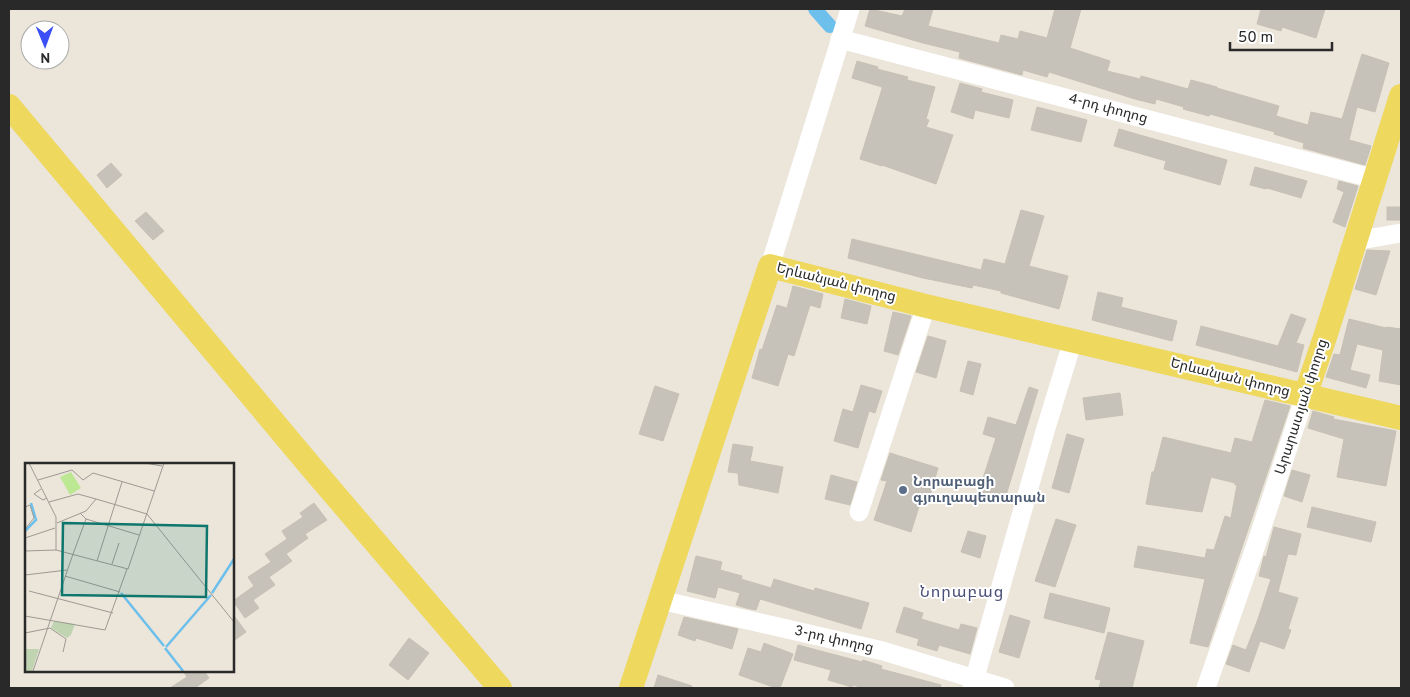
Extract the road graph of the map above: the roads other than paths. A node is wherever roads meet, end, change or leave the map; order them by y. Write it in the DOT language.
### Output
graph roads {
  1 [pos="850,9"];
  2 [pos="840,39"];
  3 [pos="1401,96"];
  4 [pos="9,106"];
  5 [pos="1375,179"];
  6 [pos="1401,233"];
  7 [pos="1355,241"];
  8 [pos="770,266"];
  9 [pos="926,306"];
  10 [pos="1074,340"];
  11 [pos="1304,396"];
  12 [pos="1401,418"];
  13 [pos="858,512"];
  14 [pos="660,600"];
  15 [pos="974,683"];
  16 [pos="500,688"];
  17 [pos="631,688"];
  18 [pos="1005,688"];
  19 [pos="1206,688"];
  1 -- 2 [label="street"];
  2 -- 5 [label="street, 4-րդ փողոց"];
  2 -- 8 [label="street"];
  3 -- 5 [label="main road, Արարատյան փողոց"];
  4 -- 16 [label="main road"];
  5 -- 7 [label="main road, Արարատյան փողոց"];
  6 -- 7 [label="street"];
  7 -- 11 [label="main road, Արարատյան փողոց"];
  8 -- 9 [label="main road, Երևանյան փողոց"];
  8 -- 14 [label="main road, Երևանյան փողոց"];
  9 -- 10 [label="main road, Երևանյան փողոց"];
  9 -- 13 [label="street"];
  10 -- 11 [label="main road, Երևանյան փողոց"];
  10 -- 15 [label="street"];
  11 -- 12 [label="main road, Երևանյան փողոց"];
  11 -- 19 [label="street, Արարատյան փողոց"];
  14 -- 15 [label="street, 3-րդ փողոց"];
  14 -- 17 [label="main road, Երևանյան փողոց"];
  15 -- 18 [label="street, 3-րդ փողոց"];
}
